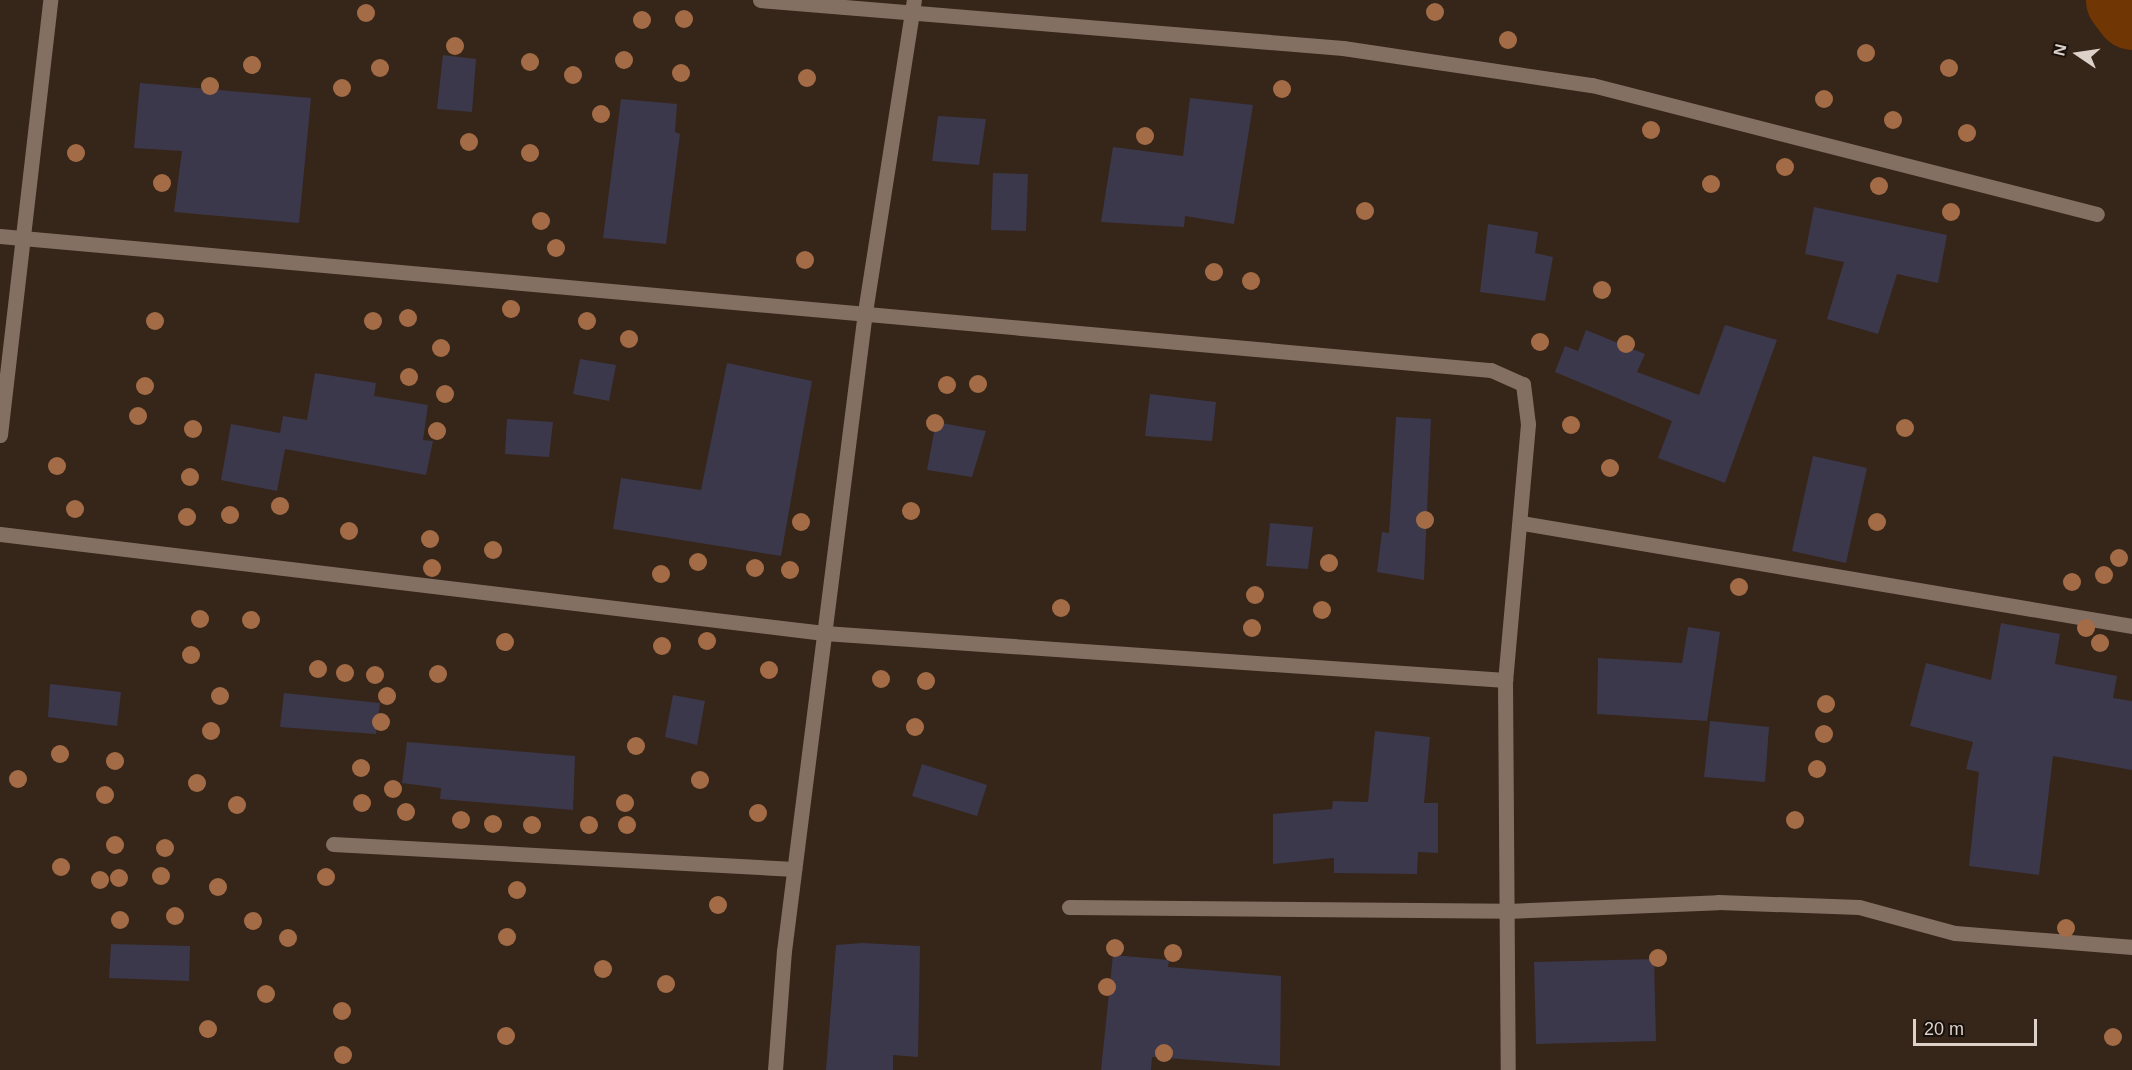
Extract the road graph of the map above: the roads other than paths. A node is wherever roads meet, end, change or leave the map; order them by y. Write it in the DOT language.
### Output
graph roads {
  1 [pos="50,0"];
  2 [pos="760,0"];
  3 [pos="914,0"];
  4 [pos="910,15"];
  5 [pos="2097,214"];
  6 [pos="0,236"];
  7 [pos="25,239"];
  8 [pos="865,312"];
  9 [pos="0,435"];
  10 [pos="1522,523"];
  11 [pos="0,534"];
  12 [pos="2132,626"];
  13 [pos="824,633"];
  14 [pos="1505,680"];
  15 [pos="333,844"];
  16 [pos="794,869"];
  17 [pos="1069,908"];
  18 [pos="1507,910"];
  19 [pos="2132,947"];
  20 [pos="775,1070"];
  21 [pos="1508,1070"];
  1 -- 7 [label="street"];
  2 -- 4 [label="street"];
  3 -- 4 [label="street"];
  4 -- 5 [label="street"];
  4 -- 8 [label="street"];
  6 -- 7 [label="street"];
  7 -- 8 [label="street"];
  7 -- 9 [label="street"];
  8 -- 10 [label="street"];
  8 -- 13 [label="street"];
  10 -- 12 [label="street"];
  10 -- 14 [label="street"];
  11 -- 13 [label="street"];
  13 -- 14 [label="street"];
  13 -- 16 [label="street"];
  14 -- 18 [label="street"];
  15 -- 16 [label="street"];
  16 -- 20 [label="street"];
  17 -- 18 [label="street"];
  18 -- 19 [label="street"];
  18 -- 21 [label="street"];
}
